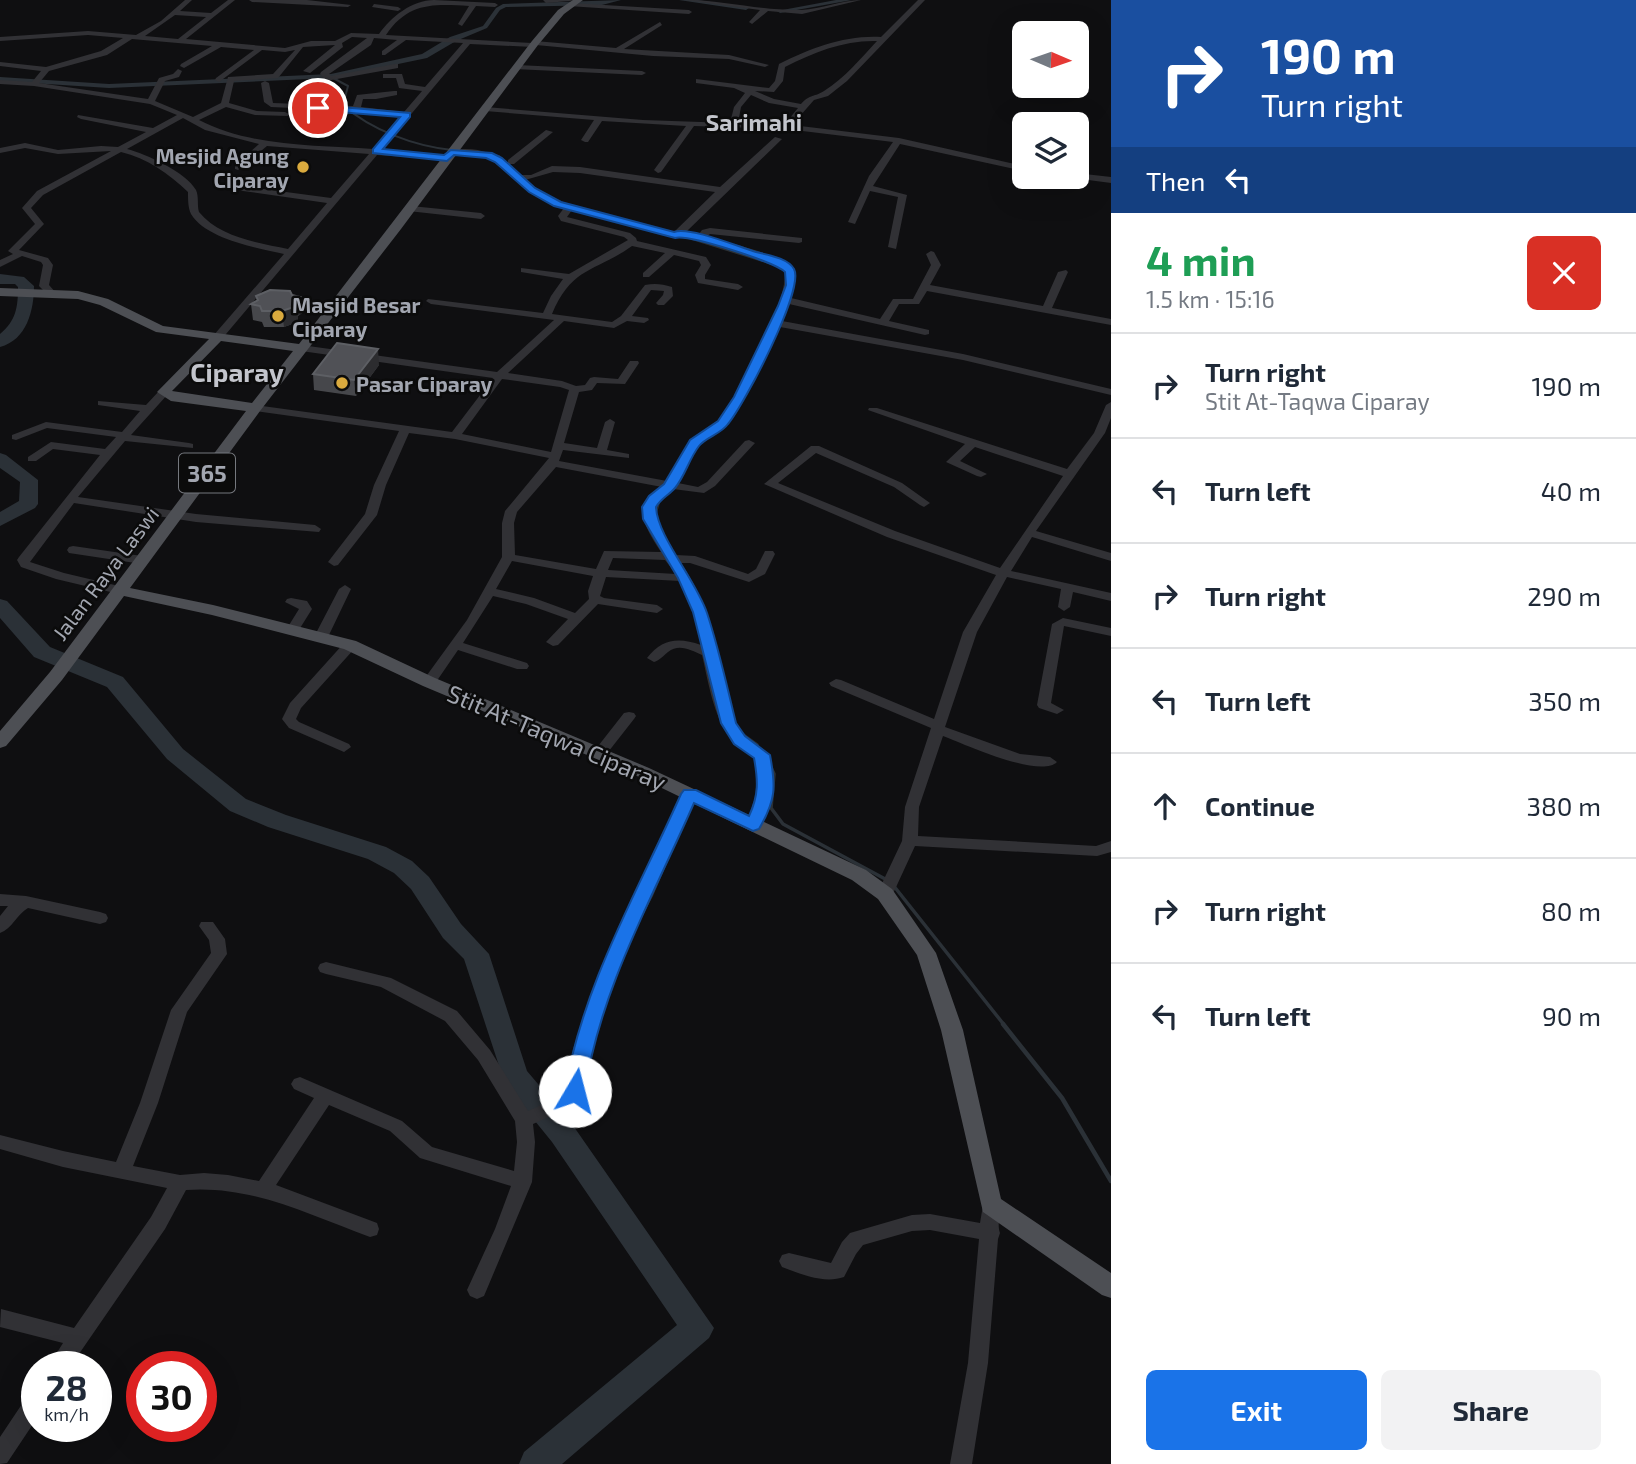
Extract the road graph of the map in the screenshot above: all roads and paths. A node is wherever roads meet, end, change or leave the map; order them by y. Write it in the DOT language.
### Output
graph roads {
  1 [pos="189,0"];
  2 [pos="232,0"];
  3 [pos="252,0"];
  4 [pos="278,0"];
  5 [pos="688,0"];
  6 [pos="830,0"];
  7 [pos="858,0"];
  8 [pos="922,0"];
  9 [pos="426,1"];
  10 [pos="546,1"];
  11 [pos="575,2"];
  12 [pos="704,3"];
  13 [pos="474,4"];
  14 [pos="348,5"];
  15 [pos="495,5"];
  16 [pos="374,6"];
  17 [pos="398,9"];
  18 [pos="766,9"];
  19 [pos="787,11"];
  20 [pos="689,12"];
  21 [pos="174,13"];
  22 [pos="214,15"];
  23 [pos="702,16"];
  24 [pos="752,22"];
  25 [pos="462,24"];
  26 [pos="660,24"];
  27 [pos="375,36"];
  28 [pos="134,38"];
  29 [pos="404,38"];
  30 [pos="0,39"];
  31 [pos="881,39"];
  32 [pos="178,41"];
  33 [pos="468,42"];
  34 [pos="535,42"];
  35 [pos="561,42"];
  36 [pos="336,43"];
  37 [pos="219,45"];
  38 [pos="260,48"];
  39 [pos="300,48"];
  40 [pos="615,50"];
  41 [pos="385,53"];
  42 [pos="723,56"];
  43 [pos="608,62"];
  44 [pos="0,64"];
  45 [pos="765,65"];
  46 [pos="395,66"];
  47 [pos="517,68"];
  48 [pos="46,69"];
  49 [pos="723,69"];
  50 [pos="307,71"];
  51 [pos="642,73"];
  52 [pos="386,76"];
  53 [pos="37,80"];
  54 [pos="219,80"];
  55 [pos="699,81"];
  56 [pos="0,82"];
  57 [pos="265,83"];
  58 [pos="428,90"];
  59 [pos="746,90"];
  60 [pos="394,93"];
  61 [pos="151,102"];
  62 [pos="225,104"];
  63 [pos="803,107"];
  64 [pos="349,108"];
  65 [pos="485,108"];
  66 [pos="286,114"];
  67 [pos="183,115"];
  68 [pos="407,115"];
  69 [pos="81,117"];
  70 [pos="599,119"];
  71 [pos="192,121"];
  72 [pos="692,124"];
  73 [pos="734,125"];
  74 [pos="786,127"];
  75 [pos="154,131"];
  76 [pos="549,132"];
  77 [pos="778,139"];
  78 [pos="585,140"];
  79 [pos="899,140"];
  80 [pos="265,143"];
  81 [pos="118,149"];
  82 [pos="0,151"];
  83 [pos="376,151"];
  84 [pos="452,151"];
  85 [pos="504,160"];
  86 [pos="1012,166"];
  87 [pos="238,167"];
  88 [pos="657,170"];
  89 [pos="1089,177"];
  90 [pos="521,178"];
  91 [pos="1111,180"];
  92 [pos="243,188"];
  93 [pos="867,188"];
  94 [pos="722,190"];
  95 [pos="335,201"];
  96 [pos="569,208"];
  97 [pos="411,209"];
  98 [pos="481,216"];
  99 [pos="852,222"];
  100 [pos="679,233"];
  101 [pos="700,239"];
  102 [pos="799,240"];
  103 [pos="631,243"];
  104 [pos="893,247"];
  105 [pos="0,252"];
  106 [pos="17,252"];
  107 [pos="290,252"];
  108 [pos="672,252"];
  109 [pos="931,254"];
  110 [pos="0,264"];
  111 [pos="524,270"];
  112 [pos="1063,272"];
  113 [pos="646,275"];
  114 [pos="569,278"];
  115 [pos="738,287"];
  116 [pos="923,287"];
  117 [pos="0,292"];
  118 [pos="47,293"];
  119 [pos="786,300"];
  120 [pos="432,301"];
  121 [pos="661,303"];
  122 [pos="1046,310"];
  123 [pos="547,314"];
  124 [pos="562,317"];
  125 [pos="625,318"];
  126 [pos="645,320"];
  127 [pos="884,321"];
  128 [pos="776,323"];
  129 [pos="1111,323"];
  130 [pos="925,332"];
  131 [pos="217,338"];
  132 [pos="300,348"];
  133 [pos="634,363"];
  134 [pos="499,376"];
  135 [pos="575,389"];
  136 [pos="164,392"];
  137 [pos="1111,392"];
  138 [pos="102,402"];
  139 [pos="1111,405"];
  140 [pos="255,408"];
  141 [pos="148,409"];
  142 [pos="873,410"];
  143 [pos="610,422"];
  144 [pos="406,428"];
  145 [pos="122,436"];
  146 [pos="455,436"];
  147 [pos="16,437"];
  148 [pos="748,443"];
  149 [pos="972,443"];
  150 [pos="189,446"];
  151 [pos="600,452"];
  152 [pos="108,453"];
  153 [pos="556,455"];
  154 [pos="625,456"];
  155 [pos="32,459"];
  156 [pos="981,474"];
  157 [pos="1070,474"];
  158 [pos="669,486"];
  159 [pos="71,499"];
  160 [pos="924,503"];
  161 [pos="177,514"];
  162 [pos="315,529"];
  163 [pos="1030,533"];
  164 [pos="73,550"];
  165 [pos="769,554"];
  166 [pos="508,557"];
  167 [pos="1111,557"];
  168 [pos="675,558"];
  169 [pos="142,560"];
  170 [pos="334,562"];
  171 [pos="1004,572"];
  172 [pos="602,573"];
  173 [pos="685,578"];
  174 [pos="1068,587"];
  175 [pos="345,589"];
  176 [pos="119,590"];
  177 [pos="489,591"];
  178 [pos="1111,597"];
  179 [pos="596,599"];
  180 [pos="291,602"];
  181 [pos="1064,607"];
  182 [pos="657,609"];
  183 [pos="577,618"];
  184 [pos="292,630"];
  185 [pos="1111,632"];
  186 [pos="321,637"];
  187 [pos="553,642"];
  188 [pos="350,645"];
  189 [pos="455,645"];
  190 [pos="708,652"];
  191 [pos="654,658"];
  192 [pos="522,666"];
  193 [pos="429,682"];
  194 [pos="836,683"];
  195 [pos="1057,710"];
  196 [pos="629,716"];
  197 [pos="937,727"];
  198 [pos="4,733"];
  199 [pos="344,747"];
  200 [pos="600,753"];
  201 [pos="1050,762"];
  202 [pos="690,794"];
  203 [pos="753,825"];
  204 [pos="910,841"];
  205 [pos="1111,846"];
  206 [pos="885,894"];
  207 [pos="0,900"];
  208 [pos="26,902"];
  209 [pos="100,918"];
  210 [pos="207,926"];
  211 [pos="0,928"];
  212 [pos="326,968"];
  213 [pos="300,1084"];
  214 [pos="326,1096"];
  215 [pos="526,1119"];
  216 [pos="0,1142"];
  217 [pos="122,1170"];
  218 [pos="523,1182"];
  219 [pos="180,1183"];
  220 [pos="262,1191"];
  221 [pos="991,1205"];
  222 [pos="370,1229"];
  223 [pos="991,1233"];
  224 [pos="789,1261"];
  225 [pos="1111,1287"];
  226 [pos="477,1290"];
  227 [pos="1,1318"];
  228 [pos="77,1338"];
  229 [pos="68,1351"];
  230 [pos="21,1424"];
  231 [pos="0,1456"];
  232 [pos="961,1464"];
  1 -- 21 [label="street"];
  2 -- 22 [label="street"];
  3 -- 4 [label="street"];
  4 -- 14 [label="street"];
  5 -- 12 [label="street"];
  6 -- 19 [label="street"];
  7 -- 19 [label="street"];
  8 -- 31 [label="street"];
  9 -- 13 [label="street"];
  9 -- 17 [label="street"];
  9 -- 27 [label="street"];
  10 -- 11 [label="street"];
  11 -- 20 [label="street"];
  11 -- 34 [label="main road, Jalan Raya Laswi / 365"];
  12 -- 18 [label="street"];
  12 -- 23 [label="street"];
  13 -- 15 [label="street"];
  13 -- 25 [label="street"];
  16 -- 17 [label="street"];
  17 -- 27 [label="street"];
  18 -- 19 [label="street"];
  18 -- 24 [label="street"];
  21 -- 22 [label="street"];
  21 -- 28 [label="street"];
  22 -- 32 [label="street"];
  26 -- 40 [label="street"];
  27 -- 29 [label="street"];
  27 -- 36 [label="street"];
  27 -- 46 [label="street"];
  28 -- 30 [label="street"];
  28 -- 32 [label="street"];
  28 -- 48 [label="street"];
  29 -- 33 [label="street"];
  29 -- 41 [label="street"];
  31 -- 59 [label="street"];
  31 -- 63 [label="street"];
  32 -- 37 [label="street"];
  33 -- 34 [label="street"];
  33 -- 58 [label="street"];
  34 -- 35 [label="street"];
  34 -- 40 [label="street"];
  34 -- 47 [label="main road, Jalan Raya Laswi / 365"];
  36 -- 39 [label="street"];
  36 -- 50 [label="street"];
  37 -- 38 [label="street"];
  37 -- 61 [label="street"];
  38 -- 39 [label="street"];
  38 -- 54 [label="street"];
  39 -- 62 [label="street"];
  40 -- 42 [label="street"];
  40 -- 43 [label="street"];
  42 -- 45 [label="street"];
  42 -- 49 [label="street"];
  44 -- 48 [label="street"];
  47 -- 51 [label="street"];
  47 -- 65 [label="main road, Jalan Raya Laswi / 365"];
  48 -- 53 [label="street"];
  52 -- 58 [label="street"];
  53 -- 56 [label="street"];
  53 -- 61 [label="street"];
  55 -- 59 [label="street"];
  57 -- 64 [label="street"];
  58 -- 68 [label="street"];
  59 -- 63 [label="street"];
  59 -- 73 [label="street"];
  60 -- 64 [label="street"];
  61 -- 67 [label="street"];
  62 -- 66 [label="street"];
  62 -- 71 [label="street"];
  63 -- 74 [label="street"];
  64 -- 68 [label="street"];
  65 -- 70 [label="street"];
  65 -- 84 [label="main road, Jalan Raya Laswi / 365"];
  67 -- 71 [label="street"];
  67 -- 75 [label="street"];
  68 -- 83 [label="street"];
  69 -- 75 [label="street"];
  70 -- 72 [label="street"];
  70 -- 78 [label="street"];
  71 -- 80 [label="street"];
  72 -- 73 [label="street"];
  72 -- 88 [label="street"];
  73 -- 74 [label="street"];
  74 -- 79 [label="street"];
  75 -- 81 [label="street"];
  76 -- 85 [label="street"];
  77 -- 94 [label="street"];
  79 -- 86 [label="street"];
  79 -- 93 [label="street"];
  80 -- 83 [label="street"];
  80 -- 87 [label="street"];
  81 -- 82 [label="street"];
  81 -- 106 [label="street"];
  81 -- 107 [label="street"];
  83 -- 84 [label="street"];
  83 -- 95 [label="street"];
  84 -- 85 [label="street"];
  84 -- 97 [label="main road, Jalan Raya Laswi / 365"];
  85 -- 90 [label="street"];
  89 -- 91 [label="street"];
  90 -- 94 [label="street"];
  90 -- 96 [label="street"];
  92 -- 95 [label="street"];
  93 -- 99 [label="street"];
  93 -- 104 [label="street"];
  94 -- 100 [label="street"];
  95 -- 107 [label="street"];
  96 -- 100 [label="street"];
  96 -- 103 [label="street"];
  97 -- 98 [label="street"];
  97 -- 132 [label="main road, Jalan Raya Laswi / 365"];
  100 -- 101 [label="street"];
  101 -- 102 [label="street"];
  101 -- 119 [label="street"];
  103 -- 108 [label="street"];
  103 -- 114 [label="street"];
  105 -- 106 [label="street"];
  106 -- 110 [label="street"];
  106 -- 118 [label="street"];
  107 -- 131 [label="street"];
  108 -- 113 [label="street"];
  108 -- 115 [label="street"];
  109 -- 116 [label="street"];
  111 -- 114 [label="street"];
  112 -- 122 [label="street"];
  114 -- 123 [label="street"];
  116 -- 122 [label="street"];
  116 -- 127 [label="street"];
  117 -- 118 [label="main road"];
  118 -- 131 [label="main road"];
  119 -- 127 [label="street"];
  119 -- 128 [label="street"];
  120 -- 123 [label="street"];
  121 -- 125 [label="street"];
  122 -- 129 [label="street"];
  123 -- 124 [label="street"];
  124 -- 125 [label="street"];
  124 -- 134 [label="street"];
  125 -- 126 [label="street"];
  127 -- 130 [label="street"];
  128 -- 137 [label="street"];
  128 -- 158 [label="street"];
  131 -- 132 [label="main road"];
  131 -- 136 [label="main road"];
  132 -- 134 [label="street"];
  132 -- 140 [label="main road, Jalan Raya Laswi / 365"];
  133 -- 135 [label="street"];
  134 -- 135 [label="street"];
  134 -- 146 [label="street"];
  135 -- 153 [label="street"];
  136 -- 140 [label="main road"];
  136 -- 141 [label="street"];
  138 -- 141 [label="street"];
  139 -- 157 [label="street"];
  140 -- 144 [label="street"];
  140 -- 161 [label="main road, Jalan Raya Laswi / 365"];
  141 -- 145 [label="street"];
  142 -- 149 [label="street"];
  143 -- 151 [label="street"];
  144 -- 146 [label="street"];
  144 -- 170 [label="street"];
  145 -- 147 [label="street"];
  145 -- 150 [label="street"];
  145 -- 152 [label="street"];
  146 -- 153 [label="street"];
  148 -- 158 [label="street"];
  149 -- 156 [label="street"];
  149 -- 157 [label="street"];
  151 -- 153 [label="street"];
  151 -- 154 [label="street"];
  152 -- 155 [label="street"];
  152 -- 159 [label="street"];
  153 -- 158 [label="street"];
  153 -- 166 [label="street"];
  157 -- 163 [label="street"];
  158 -- 168 [label="street"];
  159 -- 161 [label="street"];
  159 -- 176 [label="street"];
  160 -- 171 [label="street"];
  161 -- 162 [label="street"];
  161 -- 169 [label="main road, Jalan Raya Laswi / 365"];
  163 -- 167 [label="street"];
  163 -- 171 [label="street"];
  164 -- 169 [label="street"];
  165 -- 168 [label="street"];
  166 -- 172 [label="street"];
  166 -- 177 [label="street"];
  168 -- 172 [label="street"];
  168 -- 173 [label="street"];
  169 -- 176 [label="main road, Jalan Raya Laswi / 365"];
  171 -- 174 [label="street"];
  171 -- 197 [label="street"];
  172 -- 173 [label="street"];
  172 -- 179 [label="street"];
  173 -- 190 [label="street"];
  174 -- 178 [label="street"];
  174 -- 181 [label="street"];
  175 -- 186 [label="street"];
  176 -- 184 [label="main road, Stit At-Taqwa Ciparay"];
  176 -- 198 [label="main road, Jalan Raya Laswi / 365"];
  177 -- 183 [label="street"];
  177 -- 189 [label="street"];
  179 -- 182 [label="street"];
  179 -- 183 [label="street"];
  180 -- 184 [label="street"];
  183 -- 187 [label="street"];
  184 -- 186 [label="main road, Stit At-Taqwa Ciparay"];
  185 -- 195 [label="street"];
  186 -- 188 [label="main road, Stit At-Taqwa Ciparay"];
  188 -- 193 [label="main road, Stit At-Taqwa Ciparay"];
  188 -- 199 [label="street"];
  189 -- 192 [label="street"];
  189 -- 193 [label="street"];
  190 -- 191 [label="street"];
  190 -- 203 [label="street"];
  193 -- 200 [label="main road, Stit At-Taqwa Ciparay"];
  194 -- 197 [label="street"];
  196 -- 200 [label="street"];
  197 -- 201 [label="street"];
  197 -- 204 [label="street"];
  200 -- 202 [label="main road, Stit At-Taqwa Ciparay"];
  202 -- 203 [label="main road, Stit At-Taqwa Ciparay"];
  202 -- 215 [label="street"];
  203 -- 206 [label="main road, Stit At-Taqwa Ciparay"];
  204 -- 205 [label="street"];
  204 -- 206 [label="street"];
  206 -- 221 [label="main road, Stit At-Taqwa Ciparay"];
  207 -- 208 [label="street"];
  208 -- 209 [label="street"];
  208 -- 211 [label="street"];
  210 -- 217 [label="street"];
  212 -- 215 [label="street"];
  213 -- 214 [label="street"];
  214 -- 218 [label="street"];
  214 -- 220 [label="street"];
  215 -- 218 [label="street"];
  216 -- 217 [label="street"];
  217 -- 219 [label="street"];
  218 -- 226 [label="street"];
  219 -- 220 [label="street"];
  219 -- 228 [label="street"];
  220 -- 222 [label="street"];
  221 -- 223 [label="street"];
  221 -- 225 [label="main road"];
  223 -- 224 [label="street"];
  223 -- 232 [label="street"];
  227 -- 228 [label="street"];
  228 -- 229 [label="street"];
  230 -- 231 [label="street"];
}
